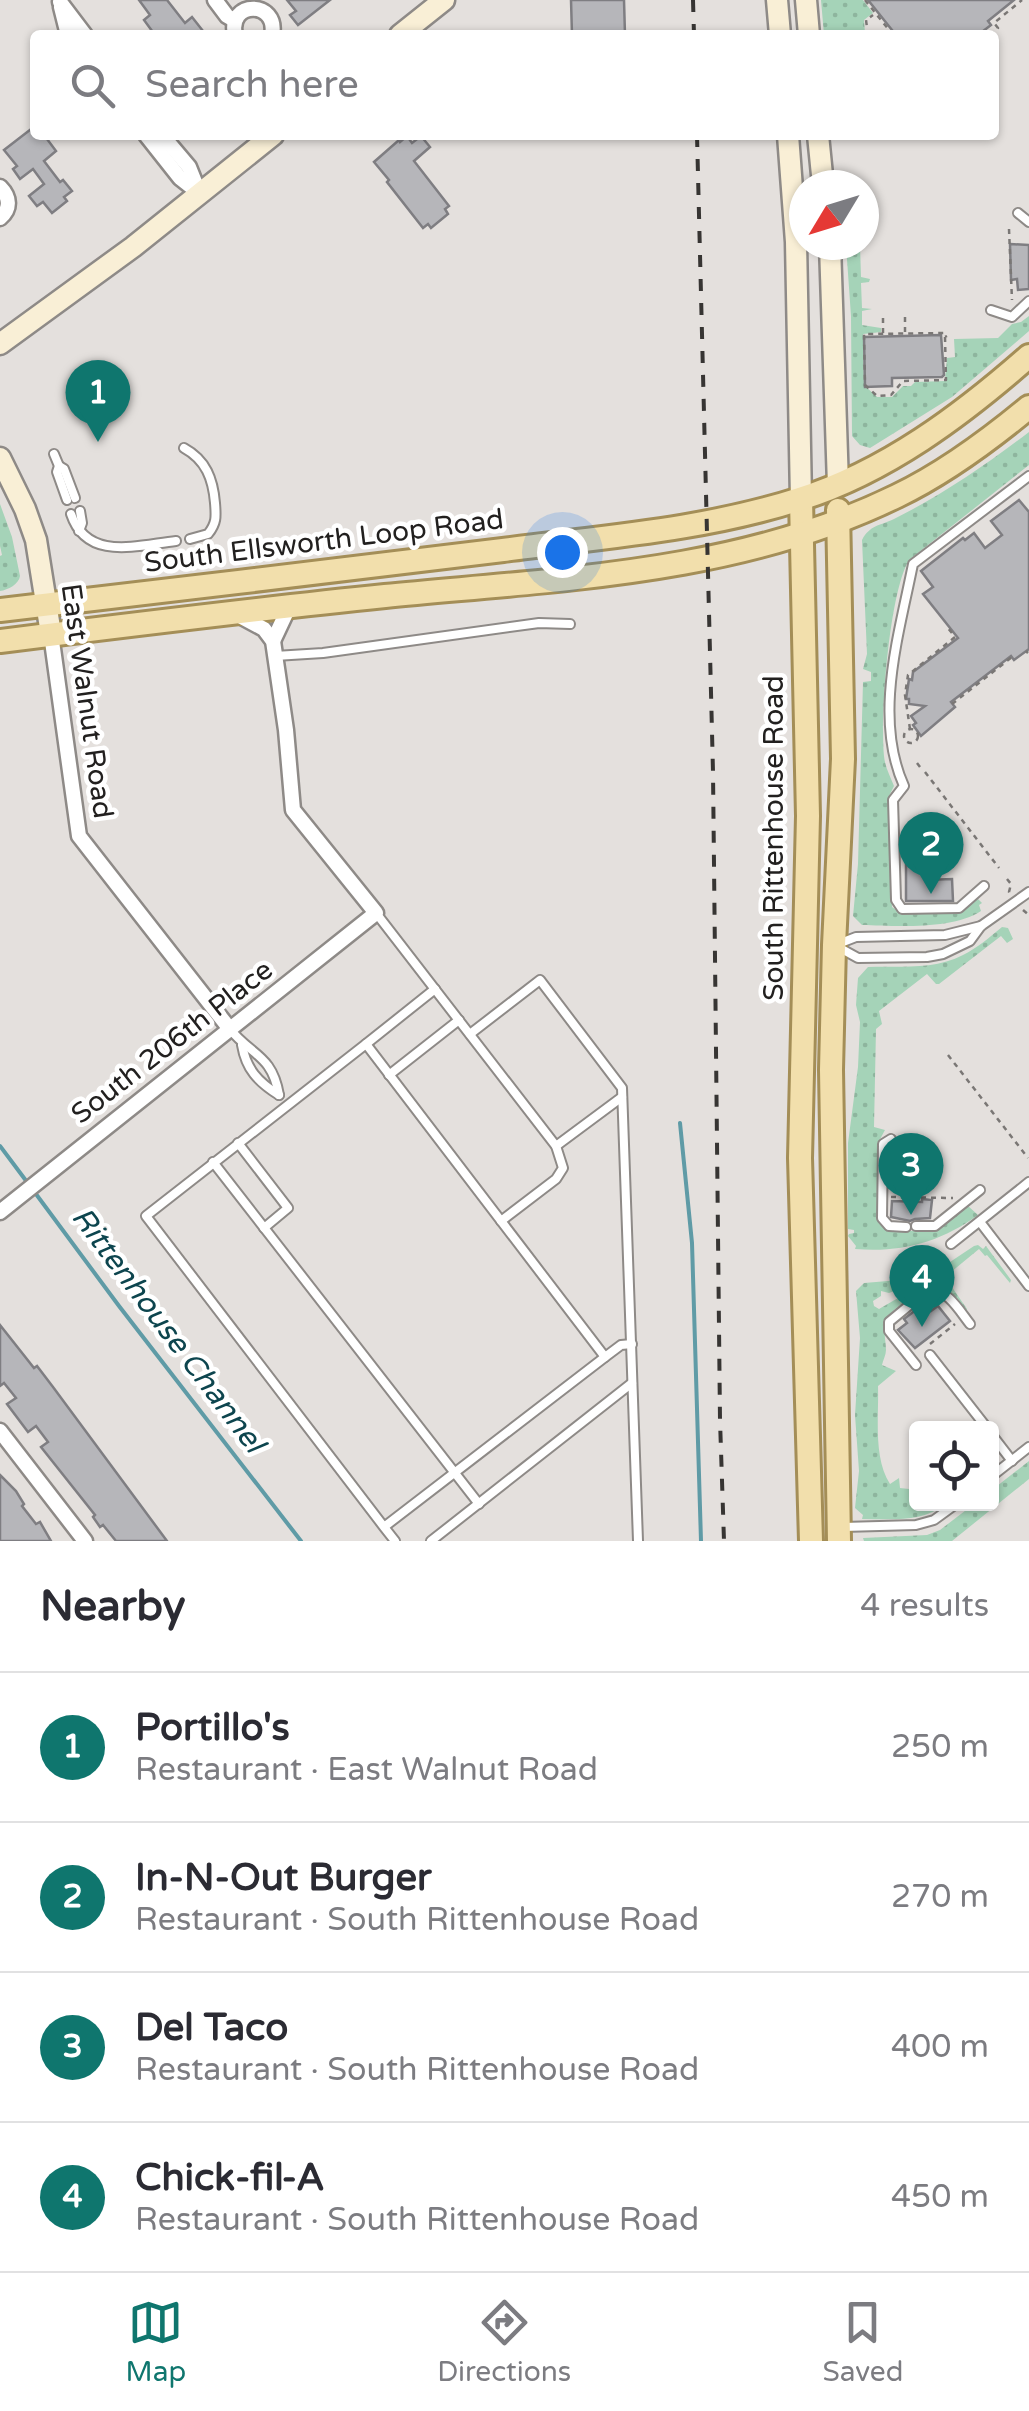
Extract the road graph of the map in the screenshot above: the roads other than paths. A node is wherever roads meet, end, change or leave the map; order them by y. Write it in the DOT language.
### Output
graph roads {
  1 [pos="214,0"];
  2 [pos="444,0"];
  3 [pos="777,0"];
  4 [pos="806,0"];
  5 [pos="59,1"];
  6 [pos="235,28"];
  7 [pos="67,30"];
  8 [pos="81,30"];
  9 [pos="272,30"];
  10 [pos="406,30"];
  11 [pos="780,30"];
  12 [pos="809,30"];
  13 [pos="150,140"];
  14 [pos="166,140"];
  15 [pos="267,140"];
  16 [pos="788,140"];
  17 [pos="818,140"];
  18 [pos="822,170"];
  19 [pos="0,187"];
  20 [pos="200,193"];
  21 [pos="1018,213"];
  22 [pos="0,218"];
  23 [pos="1029,222"];
  24 [pos="831,260"];
  25 [pos="1029,302"];
  26 [pos="991,310"];
  27 [pos="0,344"];
  28 [pos="1029,356"];
  29 [pos="1029,407"];
  30 [pos="184,448"];
  31 [pos="54,454"];
  32 [pos="0,458"];
  33 [pos="1029,476"];
  34 [pos="838,484"];
  35 [pos="71,499"];
  36 [pos="801,499"];
  37 [pos="76,513"];
  38 [pos="838,522"];
  39 [pos="802,534"];
  40 [pos="190,539"];
  41 [pos="176,541"];
  42 [pos="46,605"];
  43 [pos="289,607"];
  44 [pos="0,610"];
  45 [pos="236,614"];
  46 [pos="570,624"];
  47 [pos="51,634"];
  48 [pos="0,641"];
  49 [pos="274,648"];
  50 [pos="984,886"];
  51 [pos="1029,892"];
  52 [pos="376,913"];
  53 [pos="981,926"];
  54 [pos="804,944"];
  55 [pos="834,945"];
  56 [pos="434,988"];
  57 [pos="459,1020"];
  58 [pos="229,1028"];
  59 [pos="470,1034"];
  60 [pos="366,1044"];
  61 [pos="242,1045"];
  62 [pos="390,1074"];
  63 [pos="279,1095"];
  64 [pos="622,1097"];
  65 [pos="286,1105"];
  66 [pos="891,1139"];
  67 [pos="238,1143"];
  68 [pos="556,1146"];
  69 [pos="800,1158"];
  70 [pos="213,1162"];
  71 [pos="1029,1182"];
  72 [pos="980,1190"];
  73 [pos="0,1212"];
  74 [pos="501,1221"];
  75 [pos="980,1222"];
  76 [pos="264,1228"];
  77 [pos="952,1244"];
  78 [pos="834,1270"];
  79 [pos="1029,1286"];
  80 [pos="967,1320"];
  81 [pos="632,1344"];
  82 [pos="927,1351"];
  83 [pos="605,1357"];
  84 [pos="916,1365"];
  85 [pos="633,1383"];
  86 [pos="982,1421"];
  87 [pos="0,1432"];
  88 [pos="808,1434"];
  89 [pos="999,1444"];
  90 [pos="1029,1447"];
  91 [pos="1012,1460"];
  92 [pos="999,1470"];
  93 [pos="454,1472"];
  94 [pos="479,1504"];
  95 [pos="946,1511"];
  96 [pos="384,1527"];
  97 [pos="839,1534"];
  98 [pos="84,1541"];
  99 [pos="395,1541"];
  100 [pos="432,1541"];
  101 [pos="638,1541"];
  102 [pos="811,1541"];
  1 -- 6 [label="street"];
  2 -- 10 [label="main road"];
  3 -- 11 [label="main road"];
  4 -- 12 [label="main road"];
  5 -- 7 [label="street"];
  5 -- 8 [label="street"];
  6 -- 9 [label="street"];
  13 -- 20 [label="street"];
  14 -- 20 [label="street"];
  15 -- 20 [label="main road"];
  16 -- 36 [label="main road, South Rittenhouse Road"];
  17 -- 18 [label="main road"];
  19 -- 22 [label="street"];
  20 -- 27 [label="main road"];
  21 -- 23 [label="lane"];
  24 -- 34 [label="main road"];
  25 -- 26 [label="lane"];
  28 -- 34 [label="main road, South Ellsworth Loop Road"];
  29 -- 38 [label="main road"];
  30 -- 40 [label="lane"];
  31 -- 35 [label="lane"];
  32 -- 42 [label="main road, East Walnut Road"];
  33 -- 50 [label="lane"];
  34 -- 36 [label="main road, South Ellsworth Loop Road"];
  34 -- 38 [label="main road"];
  36 -- 39 [label="main road, South Rittenhouse Road"];
  36 -- 42 [label="main road, South Ellsworth Loop Road"];
  37 -- 41 [label="lane"];
  38 -- 39 [label="main road"];
  38 -- 55 [label="main road"];
  39 -- 43 [label="main road"];
  39 -- 54 [label="main road, South Rittenhouse Road"];
  42 -- 44 [label="main road, South Ellsworth Loop Road"];
  42 -- 47 [label="main road, East Walnut Road"];
  43 -- 45 [label="main road"];
  43 -- 49 [label="street"];
  45 -- 47 [label="main road"];
  45 -- 49 [label="street"];
  46 -- 49 [label="lane"];
  47 -- 48 [label="main road"];
  47 -- 58 [label="street, East Walnut Road"];
  49 -- 52 [label="street"];
  51 -- 53 [label="lane"];
  52 -- 56 [label="lane"];
  52 -- 58 [label="street, South 206th Place"];
  53 -- 55 [label="lane"];
  53 -- 55 [label="lane"];
  54 -- 55 [label="main road"];
  54 -- 69 [label="main road, South Rittenhouse Road"];
  55 -- 78 [label="main road"];
  56 -- 57 [label="lane"];
  56 -- 60 [label="lane"];
  57 -- 59 [label="lane"];
  57 -- 62 [label="lane"];
  58 -- 61 [label="lane"];
  58 -- 73 [label="street, South 206th Place"];
  59 -- 64 [label="lane"];
  59 -- 68 [label="lane"];
  60 -- 62 [label="lane"];
  60 -- 65 [label="lane"];
  61 -- 63 [label="lane"];
  61 -- 63 [label="lane"];
  62 -- 74 [label="lane"];
  63 -- 65 [label="lane"];
  64 -- 68 [label="lane"];
  64 -- 81 [label="lane"];
  65 -- 67 [label="lane"];
  66 -- 72 [label="lane"];
  67 -- 70 [label="lane"];
  67 -- 76 [label="lane"];
  68 -- 74 [label="lane"];
  69 -- 78 [label="main road"];
  69 -- 88 [label="main road, South Rittenhouse Road"];
  70 -- 76 [label="lane"];
  70 -- 96 [label="lane"];
  71 -- 75 [label="lane"];
  74 -- 83 [label="lane"];
  75 -- 77 [label="lane"];
  75 -- 79 [label="lane"];
  76 -- 93 [label="lane"];
  78 -- 97 [label="main road"];
  80 -- 84 [label="lane"];
  81 -- 83 [label="lane"];
  81 -- 85 [label="lane"];
  82 -- 86 [label="lane"];
  83 -- 93 [label="lane"];
  85 -- 94 [label="lane"];
  85 -- 101 [label="lane"];
  87 -- 98 [label="street"];
  88 -- 97 [label="main road"];
  88 -- 102 [label="main road, South Rittenhouse Road"];
  89 -- 91 [label="lane"];
  90 -- 91 [label="lane"];
  91 -- 92 [label="lane"];
  93 -- 94 [label="lane"];
  93 -- 96 [label="lane"];
  94 -- 100 [label="lane"];
  95 -- 97 [label="lane"];
  96 -- 99 [label="lane"];
}
